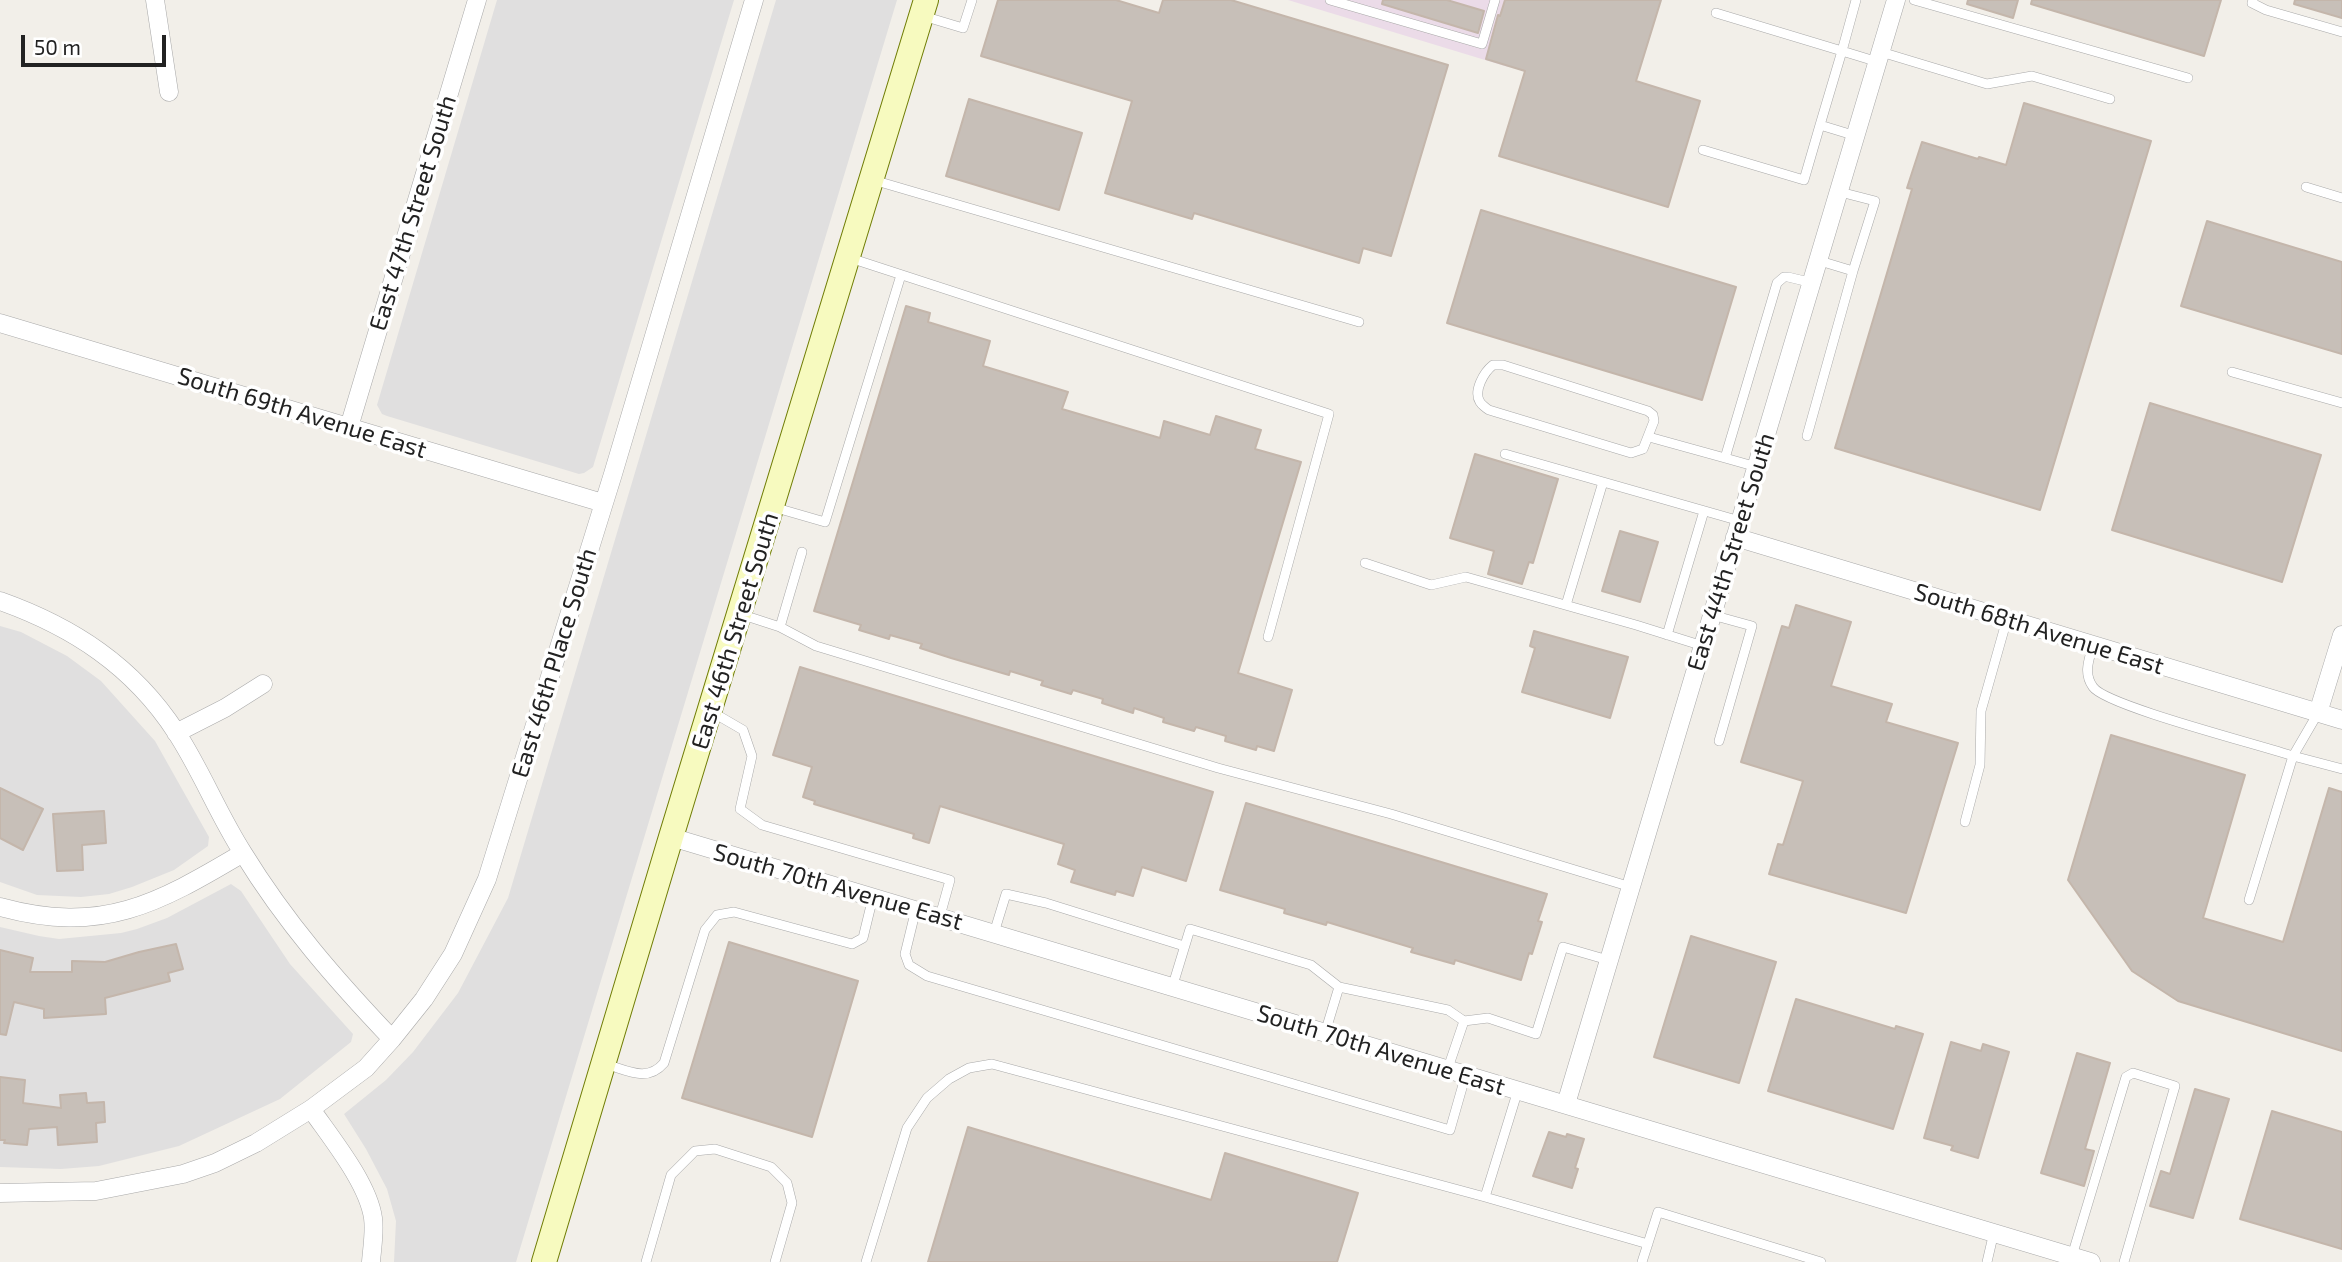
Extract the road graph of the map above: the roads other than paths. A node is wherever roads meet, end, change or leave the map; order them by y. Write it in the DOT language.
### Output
graph roads {
  1 [pos="155,0"];
  2 [pos="477,0"];
  3 [pos="754,0"];
  4 [pos="972,0"];
  5 [pos="1330,0"];
  6 [pos="1493,0"];
  7 [pos="1856,0"];
  8 [pos="1896,0"];
  9 [pos="1914,0"];
  10 [pos="2253,0"];
  11 [pos="1934,3"];
  12 [pos="923,8"];
  13 [pos="1716,13"];
  14 [pos="2342,32"];
  15 [pos="1842,51"];
  16 [pos="1879,57"];
  17 [pos="2188,78"];
  18 [pos="169,92"];
  19 [pos="2110,99"];
  20 [pos="1820,125"];
  21 [pos="1856,136"];
  22 [pos="1703,150"];
  23 [pos="872,180"];
  24 [pos="2306,187"];
  25 [pos="1840,192"];
  26 [pos="2342,198"];
  27 [pos="848,258"];
  28 [pos="1820,261"];
  29 [pos="1853,271"];
  30 [pos="901,275"];
  31 [pos="1813,283"];
  32 [pos="1359,322"];
  33 [pos="0,323"];
  34 [pos="2232,372"];
  35 [pos="2342,403"];
  36 [pos="349,427"];
  37 [pos="1649,436"];
  38 [pos="1807,436"];
  39 [pos="1505,454"];
  40 [pos="1725,458"];
  41 [pos="1757,467"];
  42 [pos="1603,482"];
  43 [pos="603,503"];
  44 [pos="773,507"];
  45 [pos="1704,511"];
  46 [pos="1738,529"];
  47 [pos="802,552"];
  48 [pos="1365,564"];
  49 [pos="0,601"];
  50 [pos="1566,605"];
  51 [pos="740,614"];
  52 [pos="1713,615"];
  53 [pos="2007,619"];
  54 [pos="780,627"];
  55 [pos="1667,635"];
  56 [pos="2342,635"];
  57 [pos="1268,637"];
  58 [pos="2093,645"];
  59 [pos="1703,646"];
  60 [pos="263,684"];
  61 [pos="711,711"];
  62 [pos="2319,713"];
  63 [pos="2342,720"];
  64 [pos="176,733"];
  65 [pos="1718,741"];
  66 [pos="2293,756"];
  67 [pos="2342,769"];
  68 [pos="1965,822"];
  69 [pos="671,837"];
  70 [pos="243,853"];
  71 [pos="1631,887"];
  72 [pos="873,897"];
  73 [pos="2249,900"];
  74 [pos="0,907"];
  75 [pos="916,909"];
  76 [pos="940,916"];
  77 [pos="994,933"];
  78 [pos="1184,946"];
  79 [pos="1608,960"];
  80 [pos="1339,986"];
  81 [pos="1172,988"];
  82 [pos="1464,1021"];
  83 [pos="1325,1033"];
  84 [pos="392,1040"];
  85 [pos="604,1063"];
  86 [pos="1448,1068"];
  87 [pos="1466,1074"];
  88 [pos="1518,1090"];
  89 [pos="1566,1104"];
  90 [pos="311,1110"];
  91 [pos="0,1193"];
  92 [pos="1485,1196"];
  93 [pos="1994,1232"];
  94 [pos="1648,1244"];
  95 [pos="2072,1256"];
  96 [pos="371,1262"];
  97 [pos="544,1262"];
  98 [pos="646,1262"];
  99 [pos="775,1262"];
  100 [pos="866,1262"];
  101 [pos="1642,1262"];
  102 [pos="1821,1262"];
  103 [pos="1987,1262"];
  104 [pos="2091,1262"];
  105 [pos="2124,1262"];
  1 -- 18 [label="street"];
  2 -- 36 [label="street, East 47th Street South"];
  3 -- 43 [label="street, East 46th Place South"];
  4 -- 12 [label="lane"];
  5 -- 6 [label="lane"];
  7 -- 15 [label="lane"];
  8 -- 16 [label="street, East 44th Street South"];
  9 -- 11 [label="lane"];
  10 -- 14 [label="lane"];
  11 -- 17 [label="lane"];
  12 -- 23 [label="street, East 46th Street South"];
  13 -- 15 [label="lane"];
  15 -- 16 [label="lane"];
  15 -- 20 [label="lane"];
  16 -- 19 [label="lane"];
  16 -- 21 [label="street, East 44th Street South"];
  20 -- 21 [label="lane"];
  20 -- 22 [label="lane"];
  21 -- 25 [label="street, East 44th Street South"];
  23 -- 27 [label="street, East 46th Street South"];
  23 -- 32 [label="lane"];
  24 -- 26 [label="lane"];
  25 -- 28 [label="street, East 44th Street South"];
  25 -- 29 [label="lane"];
  27 -- 30 [label="lane"];
  27 -- 44 [label="street, East 46th Street South"];
  28 -- 29 [label="lane"];
  28 -- 31 [label="street, East 44th Street South"];
  29 -- 38 [label="lane"];
  30 -- 44 [label="lane"];
  30 -- 57 [label="lane"];
  31 -- 40 [label="lane"];
  31 -- 41 [label="street, East 44th Street South"];
  33 -- 36 [label="street, South 69th Avenue East"];
  34 -- 35 [label="lane"];
  36 -- 43 [label="street, South 69th Avenue East"];
  37 -- 37 [label="lane"];
  37 -- 40 [label="lane"];
  39 -- 42 [label="lane"];
  40 -- 41 [label="lane"];
  41 -- 46 [label="street, East 44th Street South"];
  42 -- 45 [label="lane"];
  42 -- 50 [label="lane"];
  43 -- 84 [label="street, East 46th Place South"];
  44 -- 51 [label="street, East 46th Street South"];
  45 -- 46 [label="lane"];
  45 -- 55 [label="lane"];
  46 -- 52 [label="street, East 44th Street South"];
  46 -- 53 [label="street, South 68th Avenue East"];
  47 -- 54 [label="lane"];
  48 -- 50 [label="lane"];
  49 -- 64 [label="street"];
  50 -- 55 [label="lane"];
  51 -- 54 [label="lane"];
  51 -- 61 [label="street, East 46th Street South"];
  52 -- 59 [label="street, East 44th Street South"];
  52 -- 65 [label="lane"];
  53 -- 58 [label="street, South 68th Avenue East"];
  53 -- 68 [label="lane"];
  54 -- 71 [label="lane"];
  55 -- 59 [label="lane"];
  56 -- 62 [label="street"];
  58 -- 62 [label="street, South 68th Avenue East"];
  58 -- 66 [label="lane"];
  59 -- 71 [label="street, East 44th Street South"];
  60 -- 64 [label="street"];
  61 -- 69 [label="street, East 46th Street South"];
  61 -- 76 [label="lane"];
  62 -- 63 [label="street, South 68th Avenue East"];
  62 -- 66 [label="lane"];
  64 -- 70 [label="street"];
  66 -- 67 [label="lane"];
  66 -- 73 [label="lane"];
  69 -- 72 [label="street, South 70th Avenue East"];
  69 -- 85 [label="street, East 46th Street South"];
  70 -- 74 [label="street"];
  70 -- 84 [label="street"];
  71 -- 79 [label="street, East 44th Street South"];
  72 -- 75 [label="street, South 70th Avenue East"];
  72 -- 85 [label="lane"];
  75 -- 76 [label="street, South 70th Avenue East"];
  75 -- 87 [label="lane"];
  76 -- 77 [label="street, South 70th Avenue East"];
  77 -- 78 [label="lane"];
  77 -- 81 [label="street, South 70th Avenue East"];
  78 -- 80 [label="lane"];
  78 -- 81 [label="lane"];
  79 -- 82 [label="lane"];
  79 -- 89 [label="street, East 44th Street South"];
  80 -- 82 [label="lane"];
  80 -- 83 [label="lane"];
  81 -- 83 [label="street, South 70th Avenue East"];
  82 -- 86 [label="lane"];
  83 -- 86 [label="street, South 70th Avenue East"];
  84 -- 90 [label="street, East 46th Place South"];
  85 -- 97 [label="street, East 46th Street South"];
  86 -- 87 [label="street, South 70th Avenue East"];
  87 -- 88 [label="street, South 70th Avenue East"];
  88 -- 89 [label="street, South 70th Avenue East"];
  88 -- 92 [label="lane"];
  89 -- 93 [label="street, South 70th Avenue East"];
  90 -- 91 [label="street, East 46th Place South"];
  90 -- 96 [label="street"];
  92 -- 94 [label="lane"];
  92 -- 100 [label="lane"];
  93 -- 95 [label="street, South 70th Avenue East"];
  93 -- 103 [label="lane"];
  94 -- 101 [label="lane"];
  94 -- 102 [label="lane"];
  95 -- 104 [label="street, South 70th Avenue East"];
  95 -- 105 [label="lane"];
  98 -- 99 [label="lane"];
}
